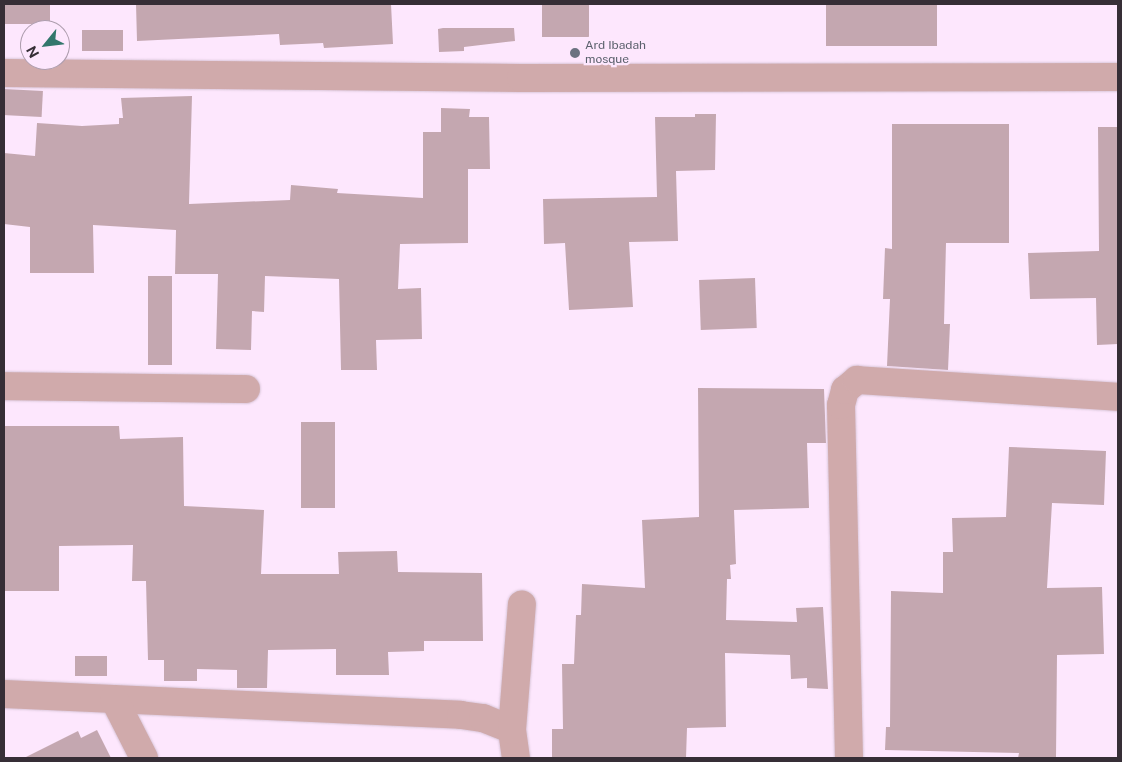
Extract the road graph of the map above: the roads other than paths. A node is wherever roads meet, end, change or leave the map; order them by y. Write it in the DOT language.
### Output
graph roads {
  1 [pos="4,73"];
  2 [pos="1118,77"];
  3 [pos="4,386"];
  4 [pos="246,389"];
  5 [pos="1118,397"];
  6 [pos="522,604"];
  7 [pos="4,694"];
  8 [pos="114,699"];
  9 [pos="512,730"];
  10 [pos="144,758"];
  11 [pos="516,758"];
  12 [pos="849,758"];
  1 -- 2 [label="street"];
  3 -- 4 [label="street"];
  5 -- 12 [label="street"];
  6 -- 9 [label="street"];
  7 -- 8 [label="street"];
  8 -- 9 [label="street"];
  8 -- 10 [label="street"];
  9 -- 11 [label="street"];
}
